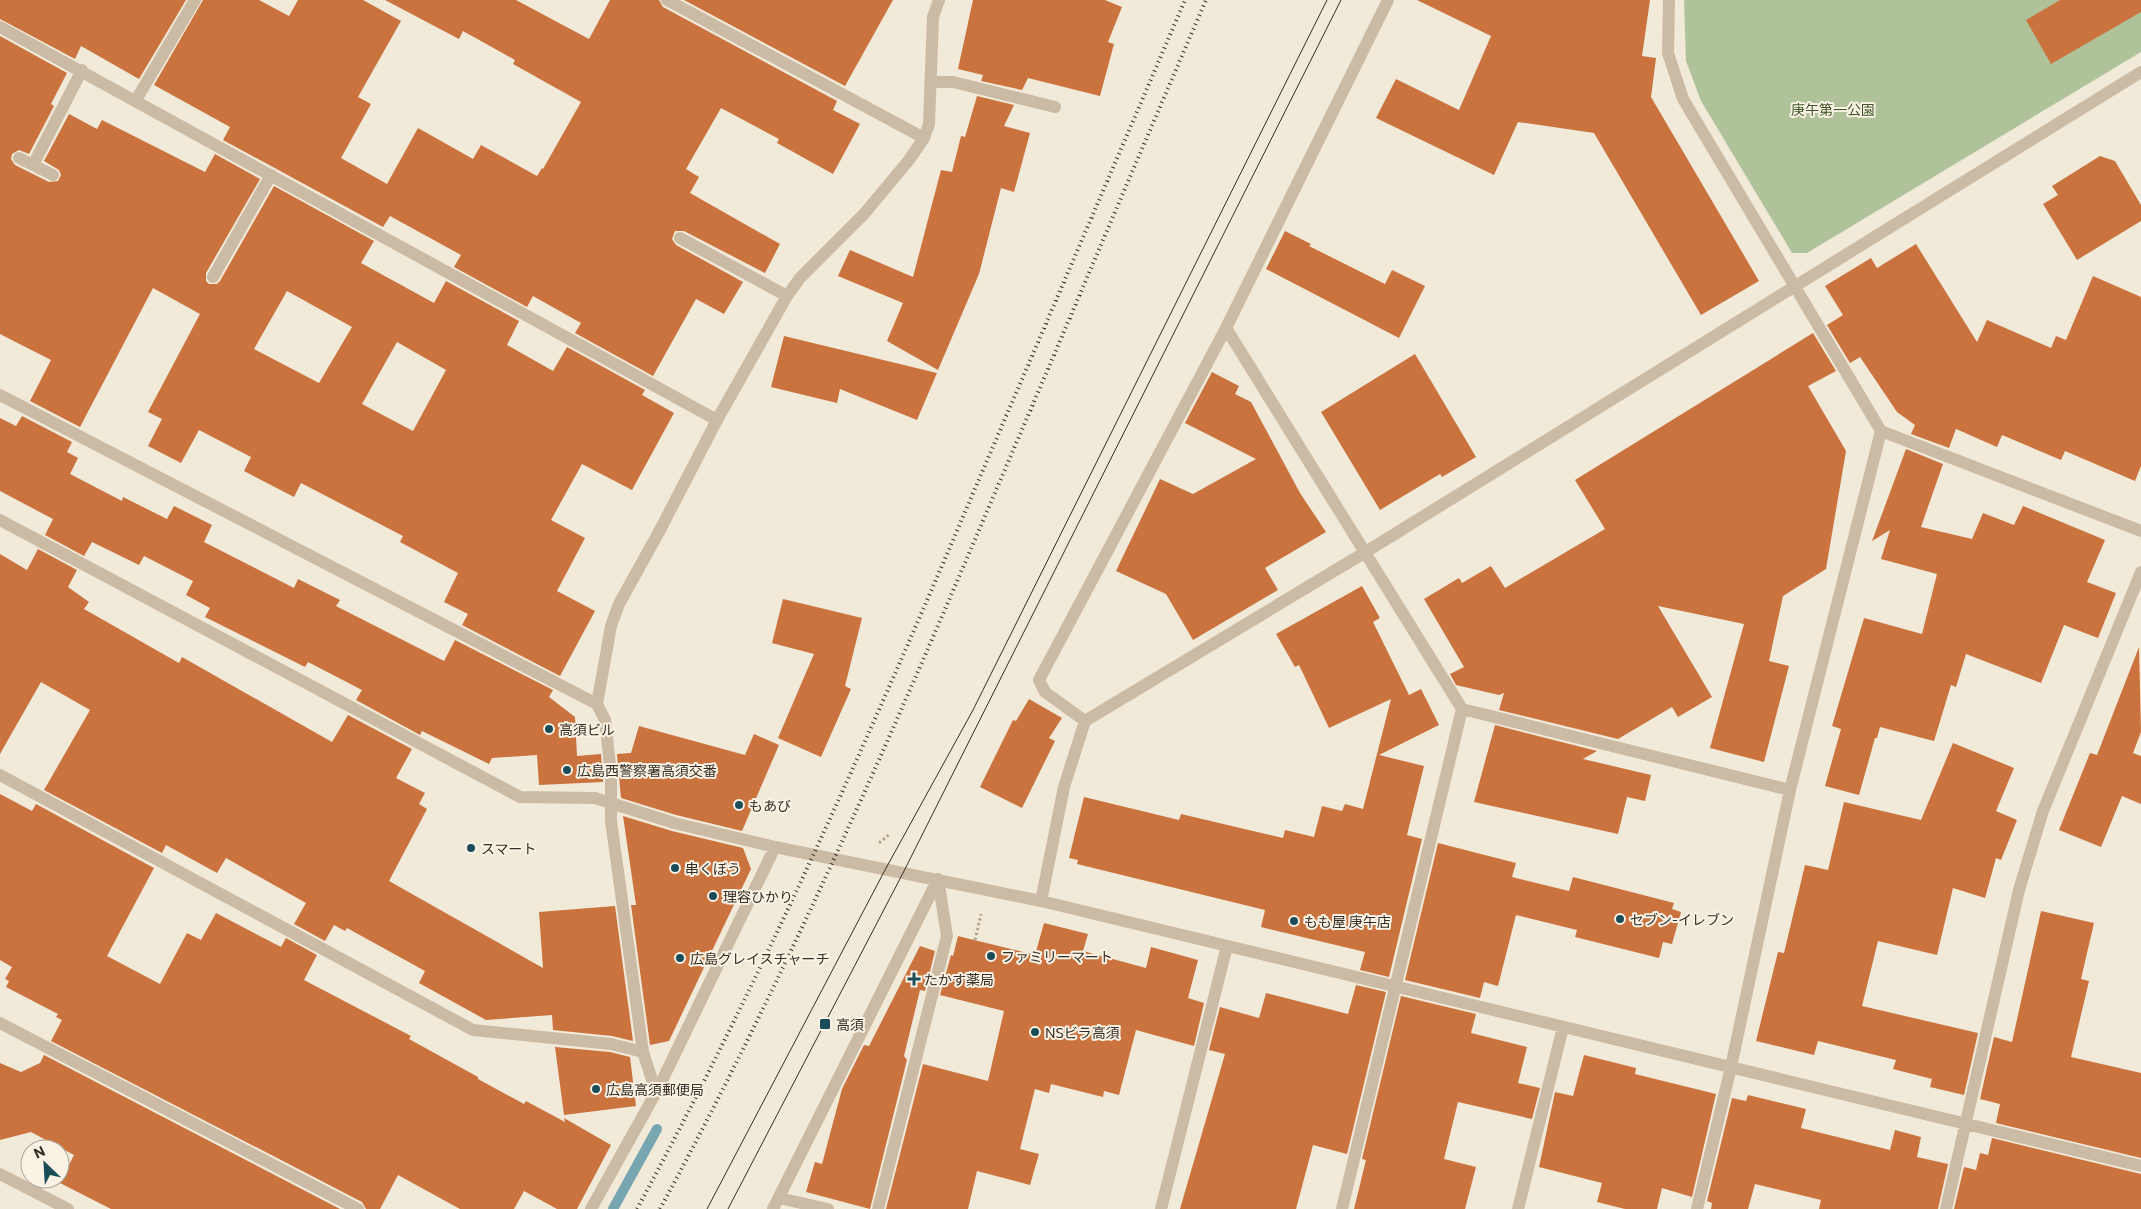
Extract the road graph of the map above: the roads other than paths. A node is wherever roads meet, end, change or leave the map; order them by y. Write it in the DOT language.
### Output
graph roads {
  1 [pos="195,0"];
  2 [pos="667,0"];
  3 [pos="939,0"];
  4 [pos="1388,0"];
  5 [pos="1669,0"];
  6 [pos="0,27"];
  7 [pos="82,70"];
  8 [pos="2141,72"];
  9 [pos="930,82"];
  10 [pos="136,100"];
  11 [pos="1055,107"];
  12 [pos="924,138"];
  13 [pos="19,158"];
  14 [pos="33,166"];
  15 [pos="271,175"];
  16 [pos="53,176"];
  17 [pos="680,238"];
  18 [pos="214,277"];
  19 [pos="1795,287"];
  20 [pos="787,296"];
  21 [pos="1226,328"];
  22 [pos="0,394"];
  23 [pos="717,420"];
  24 [pos="1881,431"];
  25 [pos="0,520"];
  26 [pos="2141,531"];
  27 [pos="1364,553"];
  28 [pos="2141,572"];
  29 [pos="597,704"];
  30 [pos="1462,709"];
  31 [pos="1085,721"];
  32 [pos="0,775"];
  33 [pos="1790,790"];
  34 [pos="612,804"];
  35 [pos="775,847"];
  36 [pos="938,879"];
  37 [pos="1041,901"];
  38 [pos="1227,946"];
  39 [pos="1396,987"];
  40 [pos="0,1023"];
  41 [pos="1563,1027"];
  42 [pos="643,1052"];
  43 [pos="1731,1067"];
  44 [pos="659,1087"];
  45 [pos="1966,1124"];
  46 [pos="2141,1166"];
  47 [pos="0,1174"];
  48 [pos="776,1204"];
  49 [pos="68,1209"];
  50 [pos="358,1209"];
  51 [pos="591,1209"];
  52 [pos="828,1209"];
  53 [pos="878,1209"];
  54 [pos="1161,1209"];
  55 [pos="1342,1209"];
  56 [pos="1518,1209"];
  57 [pos="1697,1209"];
  58 [pos="1946,1209"];
  1 -- 10 [label="street"];
  2 -- 12 [label="street"];
  3 -- 9 [label="street"];
  4 -- 21 [label="street"];
  5 -- 19 [label="street"];
  6 -- 7 [label="street"];
  7 -- 10 [label="street"];
  7 -- 14 [label="street"];
  8 -- 19 [label="street"];
  9 -- 11 [label="street"];
  9 -- 12 [label="street"];
  10 -- 15 [label="street"];
  12 -- 20 [label="street"];
  13 -- 14 [label="street"];
  14 -- 16 [label="street"];
  15 -- 18 [label="street"];
  15 -- 23 [label="street"];
  17 -- 20 [label="street"];
  19 -- 24 [label="street"];
  19 -- 27 [label="street"];
  20 -- 23 [label="street"];
  21 -- 27 [label="street"];
  21 -- 31 [label="street"];
  22 -- 29 [label="street"];
  23 -- 29 [label="street"];
  24 -- 26 [label="street"];
  24 -- 33 [label="street"];
  25 -- 34 [label="street"];
  27 -- 30 [label="street"];
  27 -- 31 [label="street"];
  28 -- 45 [label="street"];
  29 -- 34 [label="street"];
  30 -- 33 [label="street"];
  30 -- 39 [label="street"];
  31 -- 37 [label="street"];
  32 -- 42 [label="street"];
  33 -- 43 [label="street"];
  34 -- 35 [label="street"];
  34 -- 42 [label="street"];
  35 -- 36 [label="street"];
  35 -- 44 [label="street"];
  36 -- 37 [label="street"];
  36 -- 48 [label="street"];
  36 -- 53 [label="street"];
  37 -- 38 [label="street"];
  38 -- 39 [label="street"];
  38 -- 54 [label="street"];
  39 -- 41 [label="street"];
  39 -- 55 [label="street"];
  40 -- 50 [label="street"];
  41 -- 43 [label="street"];
  41 -- 56 [label="street"];
  42 -- 44 [label="street"];
  43 -- 45 [label="street"];
  43 -- 57 [label="street"];
  44 -- 51 [label="street"];
  45 -- 46 [label="street"];
  45 -- 58 [label="street"];
  47 -- 49 [label="street"];
  48 -- 52 [label="street"];
}
